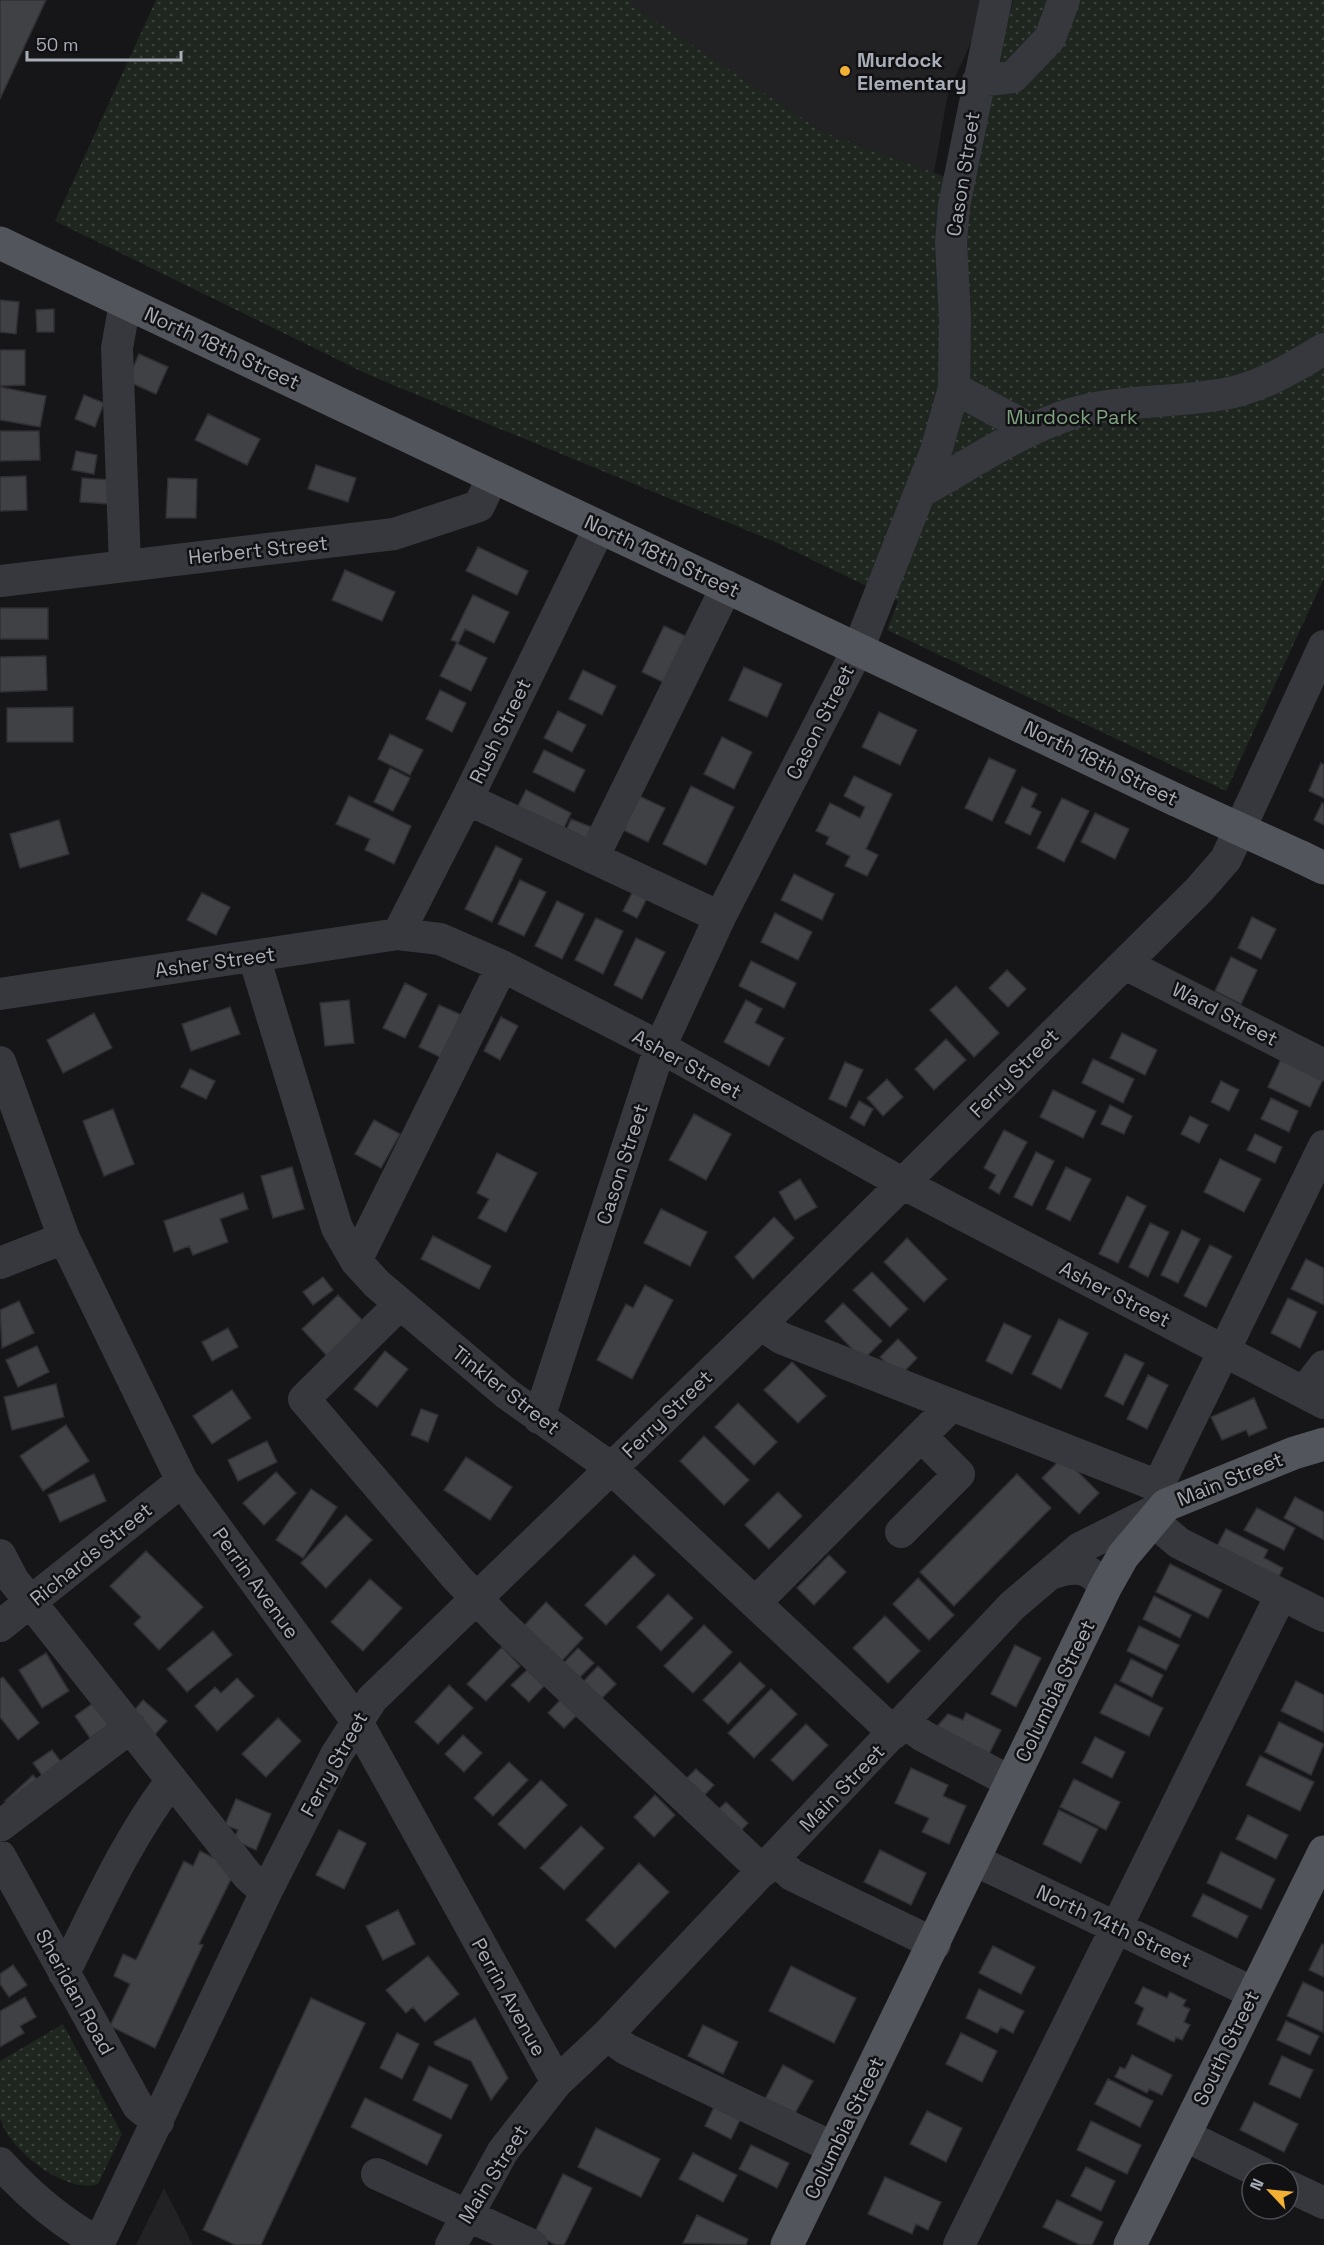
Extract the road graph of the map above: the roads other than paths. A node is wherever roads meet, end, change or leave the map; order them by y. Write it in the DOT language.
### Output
graph roads {
  1 [pos="996,0"];
  2 [pos="1064,0"];
  3 [pos="978,81"];
  4 [pos="0,243"];
  5 [pos="126,303"];
  6 [pos="1324,349"];
  7 [pos="954,387"];
  8 [pos="1032,430"];
  9 [pos="493,476"];
  10 [pos="922,491"];
  11 [pos="600,527"];
  12 [pos="125,565"];
  13 [pos="0,581"];
  14 [pos="727,586"];
  15 [pos="1324,646"];
  16 [pos="859,647"];
  17 [pos="467,799"];
  18 [pos="593,858"];
  19 [pos="1312,862"];
  20 [pos="720,917"];
  21 [pos="398,934"];
  22 [pos="254,957"];
  23 [pos="1125,964"];
  24 [pos="502,966"];
  25 [pos="0,994"];
  26 [pos="660,1047"];
  27 [pos="0,1062"];
  28 [pos="1324,1065"];
  29 [pos="1324,1146"];
  30 [pos="902,1184"];
  31 [pos="64,1238"];
  32 [pos="356,1260"];
  33 [pos="0,1263"];
  34 [pos="400,1304"];
  35 [pos="761,1324"];
  36 [pos="1225,1350"];
  37 [pos="1324,1366"];
  38 [pos="1314,1398"];
  39 [pos="952,1405"];
  40 [pos="539,1418"];
  41 [pos="921,1436"];
  42 [pos="1324,1444"];
  43 [pos="610,1467"];
  44 [pos="182,1481"];
  45 [pos="1159,1504"];
  46 [pos="901,1532"];
  47 [pos="0,1555"];
  48 [pos="1053,1573"];
  49 [pos="1105,1588"];
  50 [pos="1281,1595"];
  51 [pos="476,1598"];
  52 [pos="32,1601"];
  53 [pos="756,1602"];
  54 [pos="1324,1616"];
  55 [pos="0,1626"];
  56 [pos="356,1720"];
  57 [pos="131,1727"];
  58 [pos="899,1727"];
  59 [pos="172,1780"];
  60 [pos="1011,1782"];
  61 [pos="0,1826"];
  62 [pos="1324,1852"];
  63 [pos="0,1856"];
  64 [pos="974,1860"];
  65 [pos="769,1865"];
  66 [pos="266,1892"];
  67 [pos="1115,1926"];
  68 [pos="934,1944"];
  69 [pos="64,1973"];
  70 [pos="1254,1992"];
  71 [pos="607,2035"];
  72 [pos="557,2082"];
  73 [pos="158,2122"];
  74 [pos="1184,2135"];
  75 [pos="834,2148"];
  76 [pos="1240,2162"];
  77 [pos="0,2163"];
  78 [pos="376,2174"];
  79 [pos="1300,2192"];
  80 [pos="1324,2203"];
  81 [pos="466,2214"];
  82 [pos="99,2244"];
  83 [pos="451,2245"];
  84 [pos="532,2245"];
  85 [pos="787,2245"];
  86 [pos="959,2245"];
  87 [pos="1130,2245"];
  1 -- 3 [label="street, Cason Street"];
  2 -- 3 [label="street"];
  3 -- 7 [label="street, Cason Street"];
  4 -- 5 [label="main road, North 18th Street"];
  5 -- 9 [label="main road, North 18th Street"];
  5 -- 12 [label="street"];
  6 -- 8 [label="street"];
  7 -- 8 [label="street"];
  7 -- 10 [label="street, Cason Street"];
  8 -- 10 [label="street"];
  9 -- 11 [label="main road, North 18th Street"];
  9 -- 12 [label="street, Herbert Street"];
  10 -- 16 [label="street, Cason Street"];
  11 -- 14 [label="main road, North 18th Street"];
  11 -- 17 [label="street, Rush Street"];
  12 -- 13 [label="street, Herbert Street"];
  14 -- 16 [label="main road, North 18th Street"];
  14 -- 18 [label="street"];
  15 -- 23 [label="street, Ferry Street"];
  16 -- 19 [label="main road, North 18th Street, bridge"];
  16 -- 20 [label="street, Cason Street"];
  17 -- 18 [label="street"];
  17 -- 21 [label="street, Rush Street"];
  18 -- 20 [label="street"];
  20 -- 26 [label="street, Cason Street"];
  21 -- 22 [label="street, Asher Street"];
  21 -- 24 [label="street, Asher Street"];
  22 -- 25 [label="street, Asher Street"];
  22 -- 32 [label="street, Tinkler Street"];
  23 -- 28 [label="street, Ward Street"];
  23 -- 30 [label="street, Ferry Street"];
  24 -- 26 [label="street, Asher Street"];
  24 -- 32 [label="street"];
  26 -- 30 [label="street, Asher Street"];
  26 -- 40 [label="street, Cason Street"];
  27 -- 31 [label="street, Perrin Avenue"];
  29 -- 36 [label="street, Columbia Street"];
  30 -- 35 [label="street, Ferry Street"];
  30 -- 36 [label="street, Asher Street"];
  31 -- 33 [label="street"];
  31 -- 44 [label="street, Perrin Avenue"];
  32 -- 34 [label="street, Tinkler Street"];
  34 -- 40 [label="street, Tinkler Street"];
  34 -- 51 [label="street"];
  35 -- 39 [label="street"];
  35 -- 43 [label="street, Ferry Street"];
  36 -- 38 [label="street, Asher Street"];
  36 -- 45 [label="street, Columbia Street"];
  37 -- 38 [label="street"];
  39 -- 41 [label="street"];
  39 -- 45 [label="street"];
  40 -- 43 [label="street, Tinkler Street"];
  41 -- 46 [label="street"];
  41 -- 53 [label="street"];
  42 -- 45 [label="main road, Main Street"];
  43 -- 51 [label="street, Ferry Street"];
  43 -- 53 [label="street, Tinkler Street"];
  44 -- 52 [label="street, Richards Street"];
  44 -- 56 [label="street, Perrin Avenue"];
  45 -- 48 [label="street, Main Street"];
  45 -- 49 [label="main road, Columbia Street"];
  45 -- 50 [label="street"];
  47 -- 52 [label="street"];
  48 -- 49 [label="street"];
  48 -- 58 [label="street, Main Street"];
  49 -- 60 [label="main road, Columbia Street"];
  50 -- 54 [label="street"];
  50 -- 67 [label="street"];
  51 -- 56 [label="street, Ferry Street"];
  51 -- 65 [label="street"];
  52 -- 55 [label="street, Richards Street"];
  52 -- 57 [label="street"];
  53 -- 58 [label="street, Tinkler Street"];
  56 -- 66 [label="street, Ferry Street"];
  56 -- 72 [label="street, Perrin Avenue"];
  57 -- 59 [label="street"];
  57 -- 61 [label="street"];
  58 -- 60 [label="street, Tinkler Street"];
  58 -- 65 [label="street, Main Street"];
  59 -- 66 [label="street"];
  59 -- 69 [label="street"];
  60 -- 64 [label="main road, Columbia Street"];
  62 -- 70 [label="main road, South Street"];
  63 -- 69 [label="street, Sheridan Road"];
  64 -- 67 [label="street, North 14th Street"];
  64 -- 68 [label="main road, Columbia Street"];
  65 -- 68 [label="street"];
  65 -- 71 [label="street, Main Street"];
  66 -- 73 [label="street, Ferry Street"];
  67 -- 70 [label="street, North 14th Street"];
  67 -- 86 [label="street"];
  68 -- 75 [label="main road, Columbia Street"];
  69 -- 73 [label="street, Sheridan Road"];
  70 -- 74 [label="main road, South Street"];
  71 -- 72 [label="street, Main Street"];
  71 -- 75 [label="street"];
  72 -- 81 [label="street, Main Street"];
  73 -- 82 [label="street, Ferry Street"];
  74 -- 76 [label="street"];
  74 -- 87 [label="main road, South Street"];
  75 -- 85 [label="main road, Columbia Street"];
  77 -- 82 [label="street"];
  78 -- 81 [label="street"];
  79 -- 80 [label="street"];
  81 -- 83 [label="street, Main Street"];
  81 -- 84 [label="street"];
}
